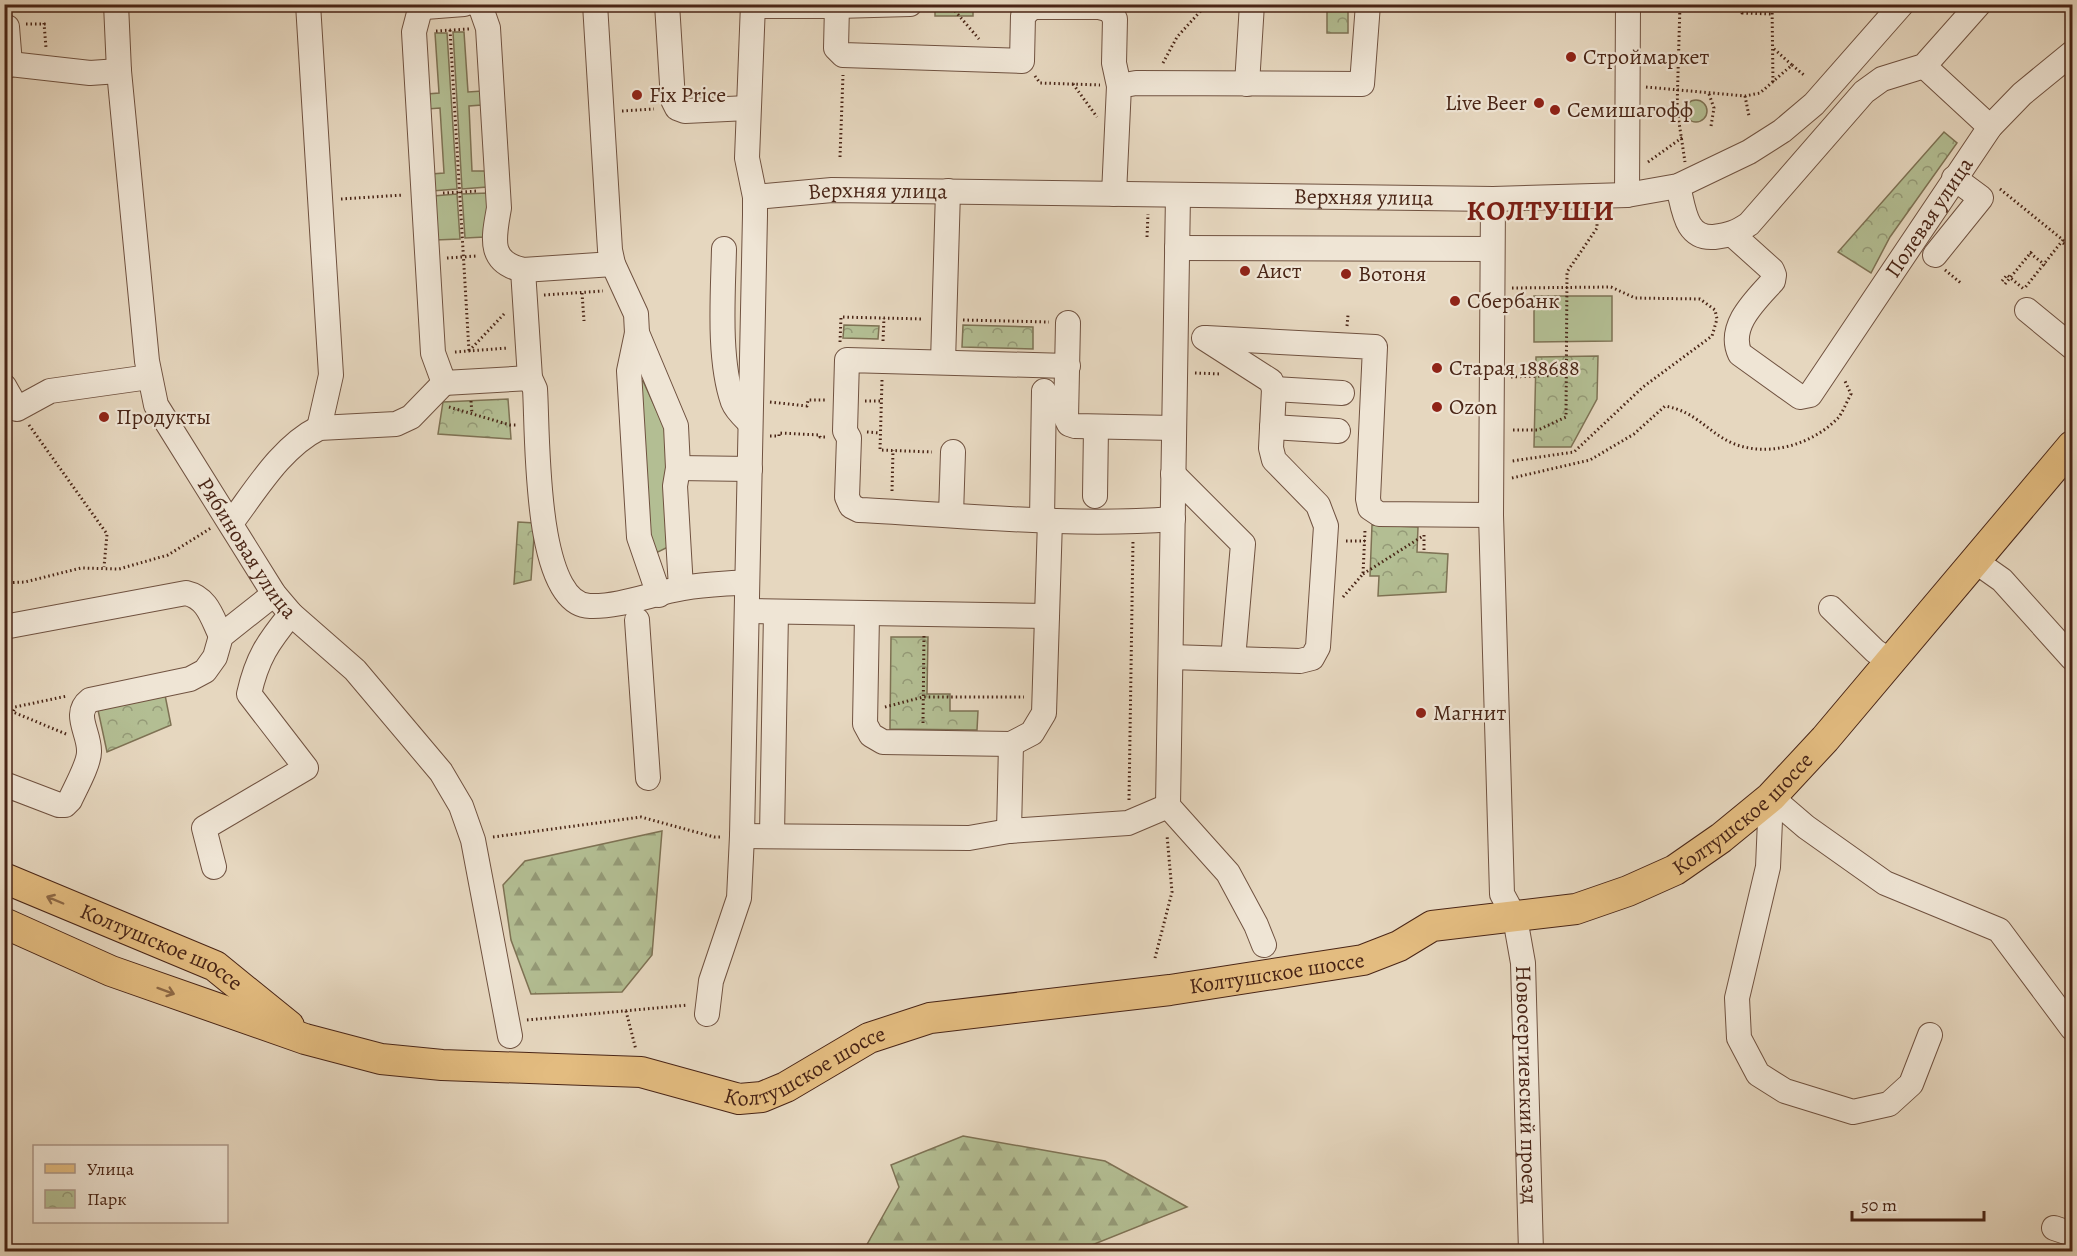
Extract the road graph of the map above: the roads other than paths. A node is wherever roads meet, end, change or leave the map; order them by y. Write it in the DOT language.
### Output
graph roads {
  1 [pos="116,4"];
  2 [pos="308,4"];
  3 [pos="464,4"];
  4 [pos="476,4"];
  5 [pos="595,4"];
  6 [pos="668,4"];
  7 [pos="910,4"];
  8 [pos="1252,4"];
  9 [pos="1368,4"];
  10 [pos="1628,4"];
  11 [pos="1902,4"];
  12 [pos="1979,4"];
  13 [pos="753,5"];
  14 [pos="837,6"];
  15 [pos="7,27"];
  16 [pos="2073,53"];
  17 [pos="7,66"];
  18 [pos="1924,66"];
  19 [pos="119,71"];
  20 [pos="1247,84"];
  21 [pos="1119,86"];
  22 [pos="748,108"];
  23 [pos="1990,127"];
  24 [pos="1682,178"];
  25 [pos="1954,178"];
  26 [pos="948,191"];
  27 [pos="1114,194"];
  28 [pos="1178,195"];
  29 [pos="1627,195"];
  30 [pos="755,197"];
  31 [pos="1493,199"];
  32 [pos="1733,235"];
  33 [pos="1177,248"];
  34 [pos="724,249"];
  35 [pos="1492,249"];
  36 [pos="1935,255"];
  37 [pos="613,264"];
  38 [pos="523,270"];
  39 [pos="2027,310"];
  40 [pos="1068,323"];
  41 [pos="637,333"];
  42 [pos="1176,336"];
  43 [pos="1204,338"];
  44 [pos="2073,347"];
  45 [pos="943,362"];
  46 [pos="1068,366"];
  47 [pos="149,377"];
  48 [pos="530,378"];
  49 [pos="4,386"];
  50 [pos="1274,389"];
  51 [pos="1044,391"];
  52 [pos="1342,393"];
  53 [pos="443,394"];
  54 [pos="756,420"];
  55 [pos="1043,423"];
  56 [pos="1069,424"];
  57 [pos="1096,427"];
  58 [pos="1272,427"];
  59 [pos="319,428"];
  60 [pos="1174,428"];
  61 [pos="1338,431"];
  62 [pos="2073,446"];
  63 [pos="953,452"];
  64 [pos="678,468"];
  65 [pos="750,469"];
  66 [pos="1173,474"];
  67 [pos="1095,496"];
  68 [pos="951,515"];
  69 [pos="1491,515"];
  70 [pos="1173,519"];
  71 [pos="230,520"];
  72 [pos="1046,520"];
  73 [pos="1975,561"];
  74 [pos="747,582"];
  75 [pos="670,592"];
  76 [pos="274,594"];
  77 [pos="1831,608"];
  78 [pos="747,611"];
  79 [pos="776,612"];
  80 [pos="291,614"];
  81 [pos="867,615"];
  82 [pos="1047,616"];
  83 [pos="637,620"];
  84 [pos="4,627"];
  85 [pos="221,636"];
  86 [pos="1171,657"];
  87 [pos="2073,658"];
  88 [pos="1233,659"];
  89 [pos="1890,661"];
  90 [pos="1011,744"];
  91 [pos="648,778"];
  92 [pos="4,784"];
  93 [pos="1771,797"];
  94 [pos="1168,806"];
  95 [pos="1009,831"];
  96 [pos="772,835"];
  97 [pos="742,836"];
  98 [pos="214,867"];
  99 [pos="4,878"];
  100 [pos="1515,918"];
  101 [pos="4,923"];
  102 [pos="1264,945"];
  103 [pos="707,1009"];
  104 [pos="2073,1028"];
  105 [pos="509,1029"];
  106 [pos="1930,1035"];
  107 [pos="305,1039"];
  108 [pos="1531,1251"];
  1 -- 19 [label="street, Рябиновая улица"];
  2 -- 59 [label="street"];
  3 -- 53 [label="street"];
  4 -- 38 [label="street"];
  5 -- 37 [label="street"];
  6 -- 22 [label="street"];
  7 -- 14 [label="street"];
  8 -- 20 [label="street"];
  9 -- 20 [label="street"];
  10 -- 29 [label="street"];
  11 -- 24 [label="street, Верхняя улица"];
  12 -- 18 [label="street"];
  13 -- 14 [label="street"];
  13 -- 22 [label="street"];
  14 -- 21 [label="street"];
  15 -- 17 [label="street"];
  16 -- 23 [label="street, Полевая улица"];
  17 -- 19 [label="street"];
  18 -- 23 [label="street"];
  18 -- 32 [label="street"];
  19 -- 47 [label="street, Рябиновая улица"];
  20 -- 21 [label="street"];
  21 -- 27 [label="street"];
  22 -- 30 [label="street"];
  23 -- 25 [label="street, Полевая улица"];
  24 -- 29 [label="street, Верхняя улица"];
  24 -- 32 [label="street"];
  25 -- 32 [label="street, Полевая улица"];
  25 -- 36 [label="street"];
  26 -- 27 [label="street, Верхняя улица"];
  26 -- 30 [label="street, Верхняя улица"];
  26 -- 45 [label="street"];
  27 -- 28 [label="street, Верхняя улица"];
  28 -- 31 [label="street, Верхняя улица"];
  28 -- 33 [label="street"];
  29 -- 31 [label="street, Верхняя улица"];
  30 -- 54 [label="street"];
  31 -- 35 [label="street, Новосергиевский проезд"];
  33 -- 35 [label="street"];
  33 -- 42 [label="street"];
  34 -- 54 [label="street"];
  35 -- 69 [label="street, Новосергиевский проезд"];
  37 -- 38 [label="street"];
  37 -- 41 [label="street"];
  38 -- 48 [label="street"];
  39 -- 44 [label="street"];
  40 -- 46 [label="street"];
  41 -- 64 [label="street"];
  41 -- 75 [label="street"];
  42 -- 43 [label="street"];
  42 -- 60 [label="street"];
  43 -- 50 [label="street"];
  43 -- 69 [label="street"];
  45 -- 46 [label="street"];
  45 -- 68 [label="street"];
  46 -- 56 [label="street"];
  47 -- 49 [label="street"];
  47 -- 71 [label="street, Рябиновая улица"];
  48 -- 53 [label="street"];
  48 -- 75 [label="street"];
  50 -- 52 [label="street"];
  50 -- 58 [label="street"];
  51 -- 55 [label="street"];
  53 -- 59 [label="street"];
  54 -- 65 [label="street"];
  55 -- 56 [label="street"];
  55 -- 72 [label="street"];
  56 -- 57 [label="street"];
  57 -- 60 [label="street"];
  57 -- 67 [label="street"];
  58 -- 61 [label="street"];
  58 -- 88 [label="street"];
  59 -- 71 [label="street"];
  60 -- 66 [label="street"];
  62 -- 73 [label="main road, Колтушское шоссе"];
  63 -- 68 [label="street"];
  64 -- 65 [label="street"];
  64 -- 75 [label="street"];
  65 -- 74 [label="street"];
  66 -- 70 [label="street"];
  66 -- 88 [label="street"];
  68 -- 72 [label="street"];
  69 -- 100 [label="street, Новосергиевский проезд"];
  70 -- 72 [label="street"];
  70 -- 86 [label="street"];
  71 -- 76 [label="street, Рябиновая улица"];
  72 -- 82 [label="street"];
  73 -- 87 [label="street"];
  73 -- 89 [label="main road, Колтушское шоссе"];
  74 -- 75 [label="street"];
  74 -- 78 [label="street"];
  76 -- 80 [label="street, Рябиновая улица"];
  76 -- 85 [label="street"];
  77 -- 89 [label="street"];
  78 -- 79 [label="street"];
  78 -- 97 [label="street"];
  79 -- 81 [label="street"];
  79 -- 96 [label="street"];
  80 -- 98 [label="street"];
  80 -- 105 [label="street, Рябиновая улица"];
  81 -- 82 [label="street"];
  81 -- 90 [label="street"];
  82 -- 90 [label="street"];
  83 -- 91 [label="street"];
  84 -- 85 [label="street"];
  85 -- 92 [label="street"];
  86 -- 88 [label="street"];
  86 -- 94 [label="street"];
  89 -- 93 [label="main road, Колтушское шоссе"];
  90 -- 95 [label="street"];
  93 -- 100 [label="main road, Колтушское шоссе"];
  93 -- 104 [label="street"];
  93 -- 106 [label="street"];
  94 -- 95 [label="street"];
  94 -- 102 [label="street"];
  95 -- 96 [label="street"];
  96 -- 97 [label="street"];
  97 -- 103 [label="street"];
  107 -- 99 [label="main road, Колтушское шоссе, one-way"];
  100 -- 107 [label="main road, Колтушское шоссе"];
  100 -- 108 [label="street, Новосергиевский проезд"];
  101 -- 107 [label="main road, Колтушское шоссе, one-way"];
}
